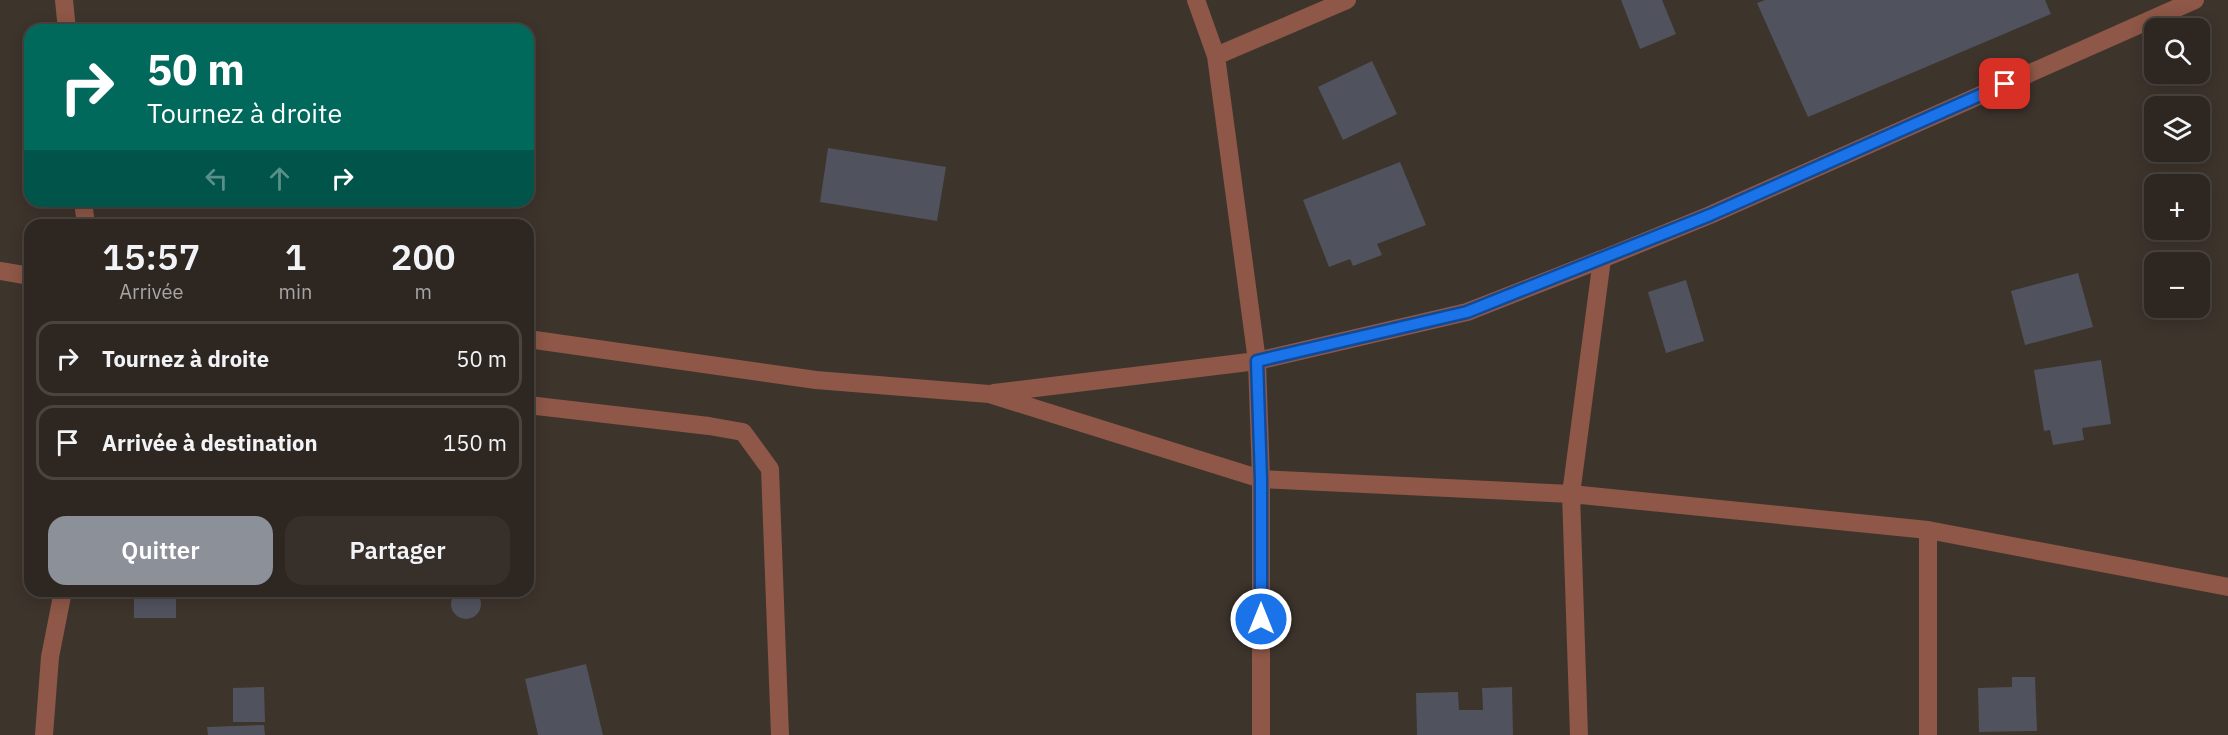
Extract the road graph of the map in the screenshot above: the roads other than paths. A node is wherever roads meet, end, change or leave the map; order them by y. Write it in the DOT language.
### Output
graph roads {
  1 [pos="64,0"];
  2 [pos="1196,0"];
  3 [pos="1347,0"];
  4 [pos="2195,0"];
  5 [pos="66,24"];
  6 [pos="1215,56"];
  7 [pos="1602,259"];
  8 [pos="0,272"];
  9 [pos="24,275"];
  10 [pos="534,340"];
  11 [pos="1257,361"];
  12 [pos="989,394"];
  13 [pos="534,406"];
  14 [pos="1261,479"];
  15 [pos="1571,494"];
  16 [pos="1928,530"];
  17 [pos="2228,586"];
  18 [pos="62,597"];
  19 [pos="44,735"];
  20 [pos="780,735"];
  21 [pos="1261,735"];
  22 [pos="1579,735"];
  23 [pos="1928,735"];
  1 -- 5 [label="street"];
  2 -- 6 [label="street"];
  3 -- 6 [label="street"];
  4 -- 7 [label="street"];
  6 -- 11 [label="street"];
  7 -- 11 [label="street"];
  7 -- 15 [label="street"];
  8 -- 9 [label="street"];
  10 -- 12 [label="street"];
  11 -- 12 [label="street"];
  11 -- 14 [label="street"];
  12 -- 14 [label="street"];
  13 -- 20 [label="street"];
  14 -- 15 [label="street"];
  14 -- 21 [label="street"];
  15 -- 16 [label="street"];
  15 -- 22 [label="street"];
  16 -- 17 [label="street"];
  16 -- 23 [label="street"];
  18 -- 19 [label="street"];
}
